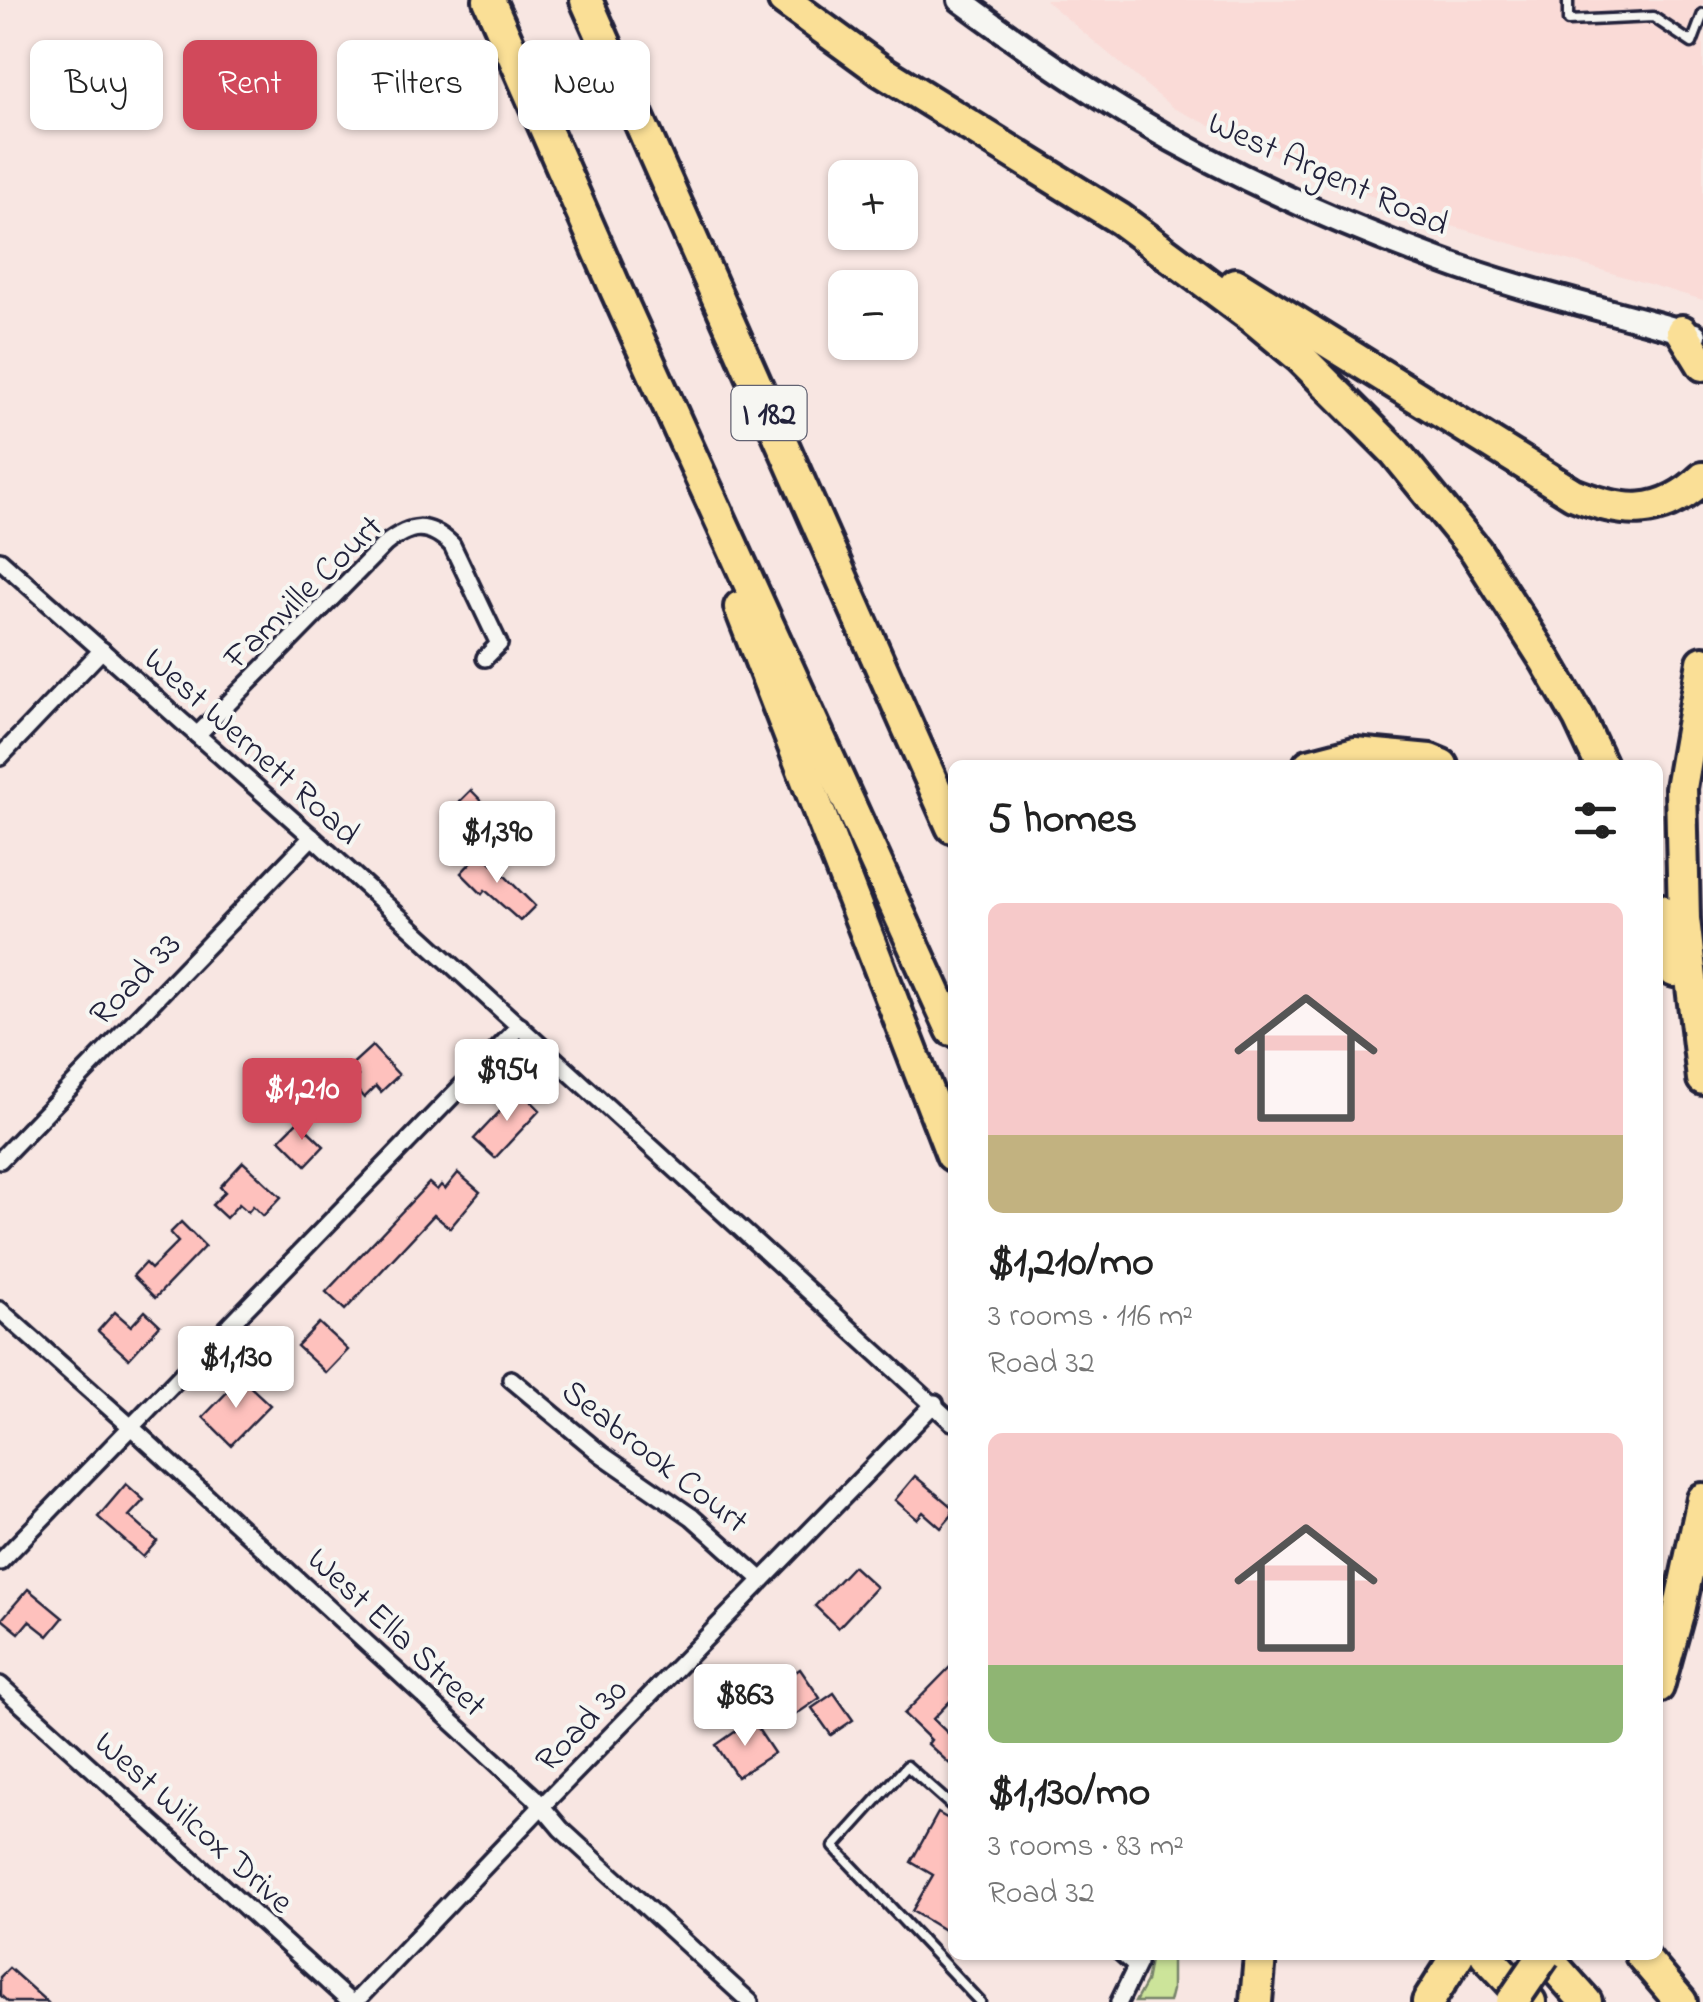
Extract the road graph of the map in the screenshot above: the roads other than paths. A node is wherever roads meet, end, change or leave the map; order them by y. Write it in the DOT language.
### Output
graph roads {
  1 [pos="489,0"];
  2 [pos="586,0"];
  3 [pos="784,0"];
  4 [pos="960,0"];
  5 [pos="1568,0"];
  6 [pos="1703,14"];
  7 [pos="1120,220"];
  8 [pos="617,292"];
  9 [pos="1692,334"];
  10 [pos="1703,365"];
  11 [pos="1703,478"];
  12 [pos="0,560"];
  13 [pos="102,650"];
  14 [pos="485,658"];
  15 [pos="1703,662"];
  16 [pos="198,736"];
  17 [pos="0,757"];
  18 [pos="1328,760"];
  19 [pos="1430,760"];
  20 [pos="1599,760"];
  21 [pos="948,818"];
  22 [pos="312,838"];
  23 [pos="1663,929"];
  24 [pos="948,1021"];
  25 [pos="520,1026"];
  26 [pos="1703,1082"];
  27 [pos="948,1145"];
  28 [pos="0,1160"];
  29 [pos="0,1310"];
  30 [pos="512,1379"];
  31 [pos="934,1403"];
  32 [pos="948,1418"];
  33 [pos="130,1426"];
  34 [pos="1703,1498"];
  35 [pos="0,1562"];
  36 [pos="762,1580"];
  37 [pos="1663,1669"];
  38 [pos="0,1685"];
  39 [pos="948,1802"];
  40 [pos="542,1806"];
  41 [pos="1260,1960"];
  42 [pos="1455,1960"];
  43 [pos="1491,1960"];
  44 [pos="1541,1960"];
  45 [pos="1548,1960"];
  46 [pos="1644,1960"];
  47 [pos="1137,1963"];
  48 [pos="1432,1997"];
  49 [pos="352,2002"];
  50 [pos="750,2002"];
  51 [pos="980,2002"];
  52 [pos="1119,2002"];
  53 [pos="1256,2002"];
  54 [pos="1512,2002"];
  55 [pos="1530,2002"];
  56 [pos="1586,2002"];
  57 [pos="1681,2002"];
  1 -- 8 [label="highway, I 182"];
  2 -- 21 [label="highway, I 182"];
  3 -- 7 [label="highway"];
  4 -- 9 [label="main road, West Argent Road"];
  5 -- 6 [label="lane"];
  7 -- 11 [label="highway"];
  7 -- 20 [label="highway"];
  8 -- 24 [label="highway, I 182"];
  8 -- 27 [label="highway"];
  9 -- 10 [label="highway"];
  12 -- 13 [label="street, West Wernett Road"];
  13 -- 16 [label="street, West Wernett Road"];
  13 -- 17 [label="street"];
  14 -- 16 [label="street, Famville Court"];
  15 -- 26 [label="highway"];
  16 -- 22 [label="street, West Wernett Road"];
  18 -- 19 [label="highway"];
  22 -- 25 [label="street, West Wernett Road"];
  22 -- 28 [label="street, Road 33"];
  23 -- 26 [label="highway"];
  25 -- 31 [label="street, West Wernett Road"];
  25 -- 33 [label="street"];
  29 -- 33 [label="street, West Ella Street"];
  30 -- 36 [label="street, Seabrook Court"];
  31 -- 32 [label="street, West Wernett Road"];
  31 -- 36 [label="street, Road 30"];
  33 -- 35 [label="street"];
  33 -- 40 [label="street, West Ella Street"];
  34 -- 37 [label="highway"];
  36 -- 40 [label="street, Road 30"];
  38 -- 49 [label="street, West Wilcox Drive"];
  39 -- 51 [label="lane"];
  40 -- 49 [label="street, Road 30"];
  40 -- 50 [label="street, West Ella Street"];
  41 -- 53 [label="highway"];
  42 -- 48 [label="highway"];
  43 -- 55 [label="highway"];
  44 -- 54 [label="highway, bridge"];
  45 -- 56 [label="highway"];
  46 -- 57 [label="highway"];
  47 -- 52 [label="street"];
}
